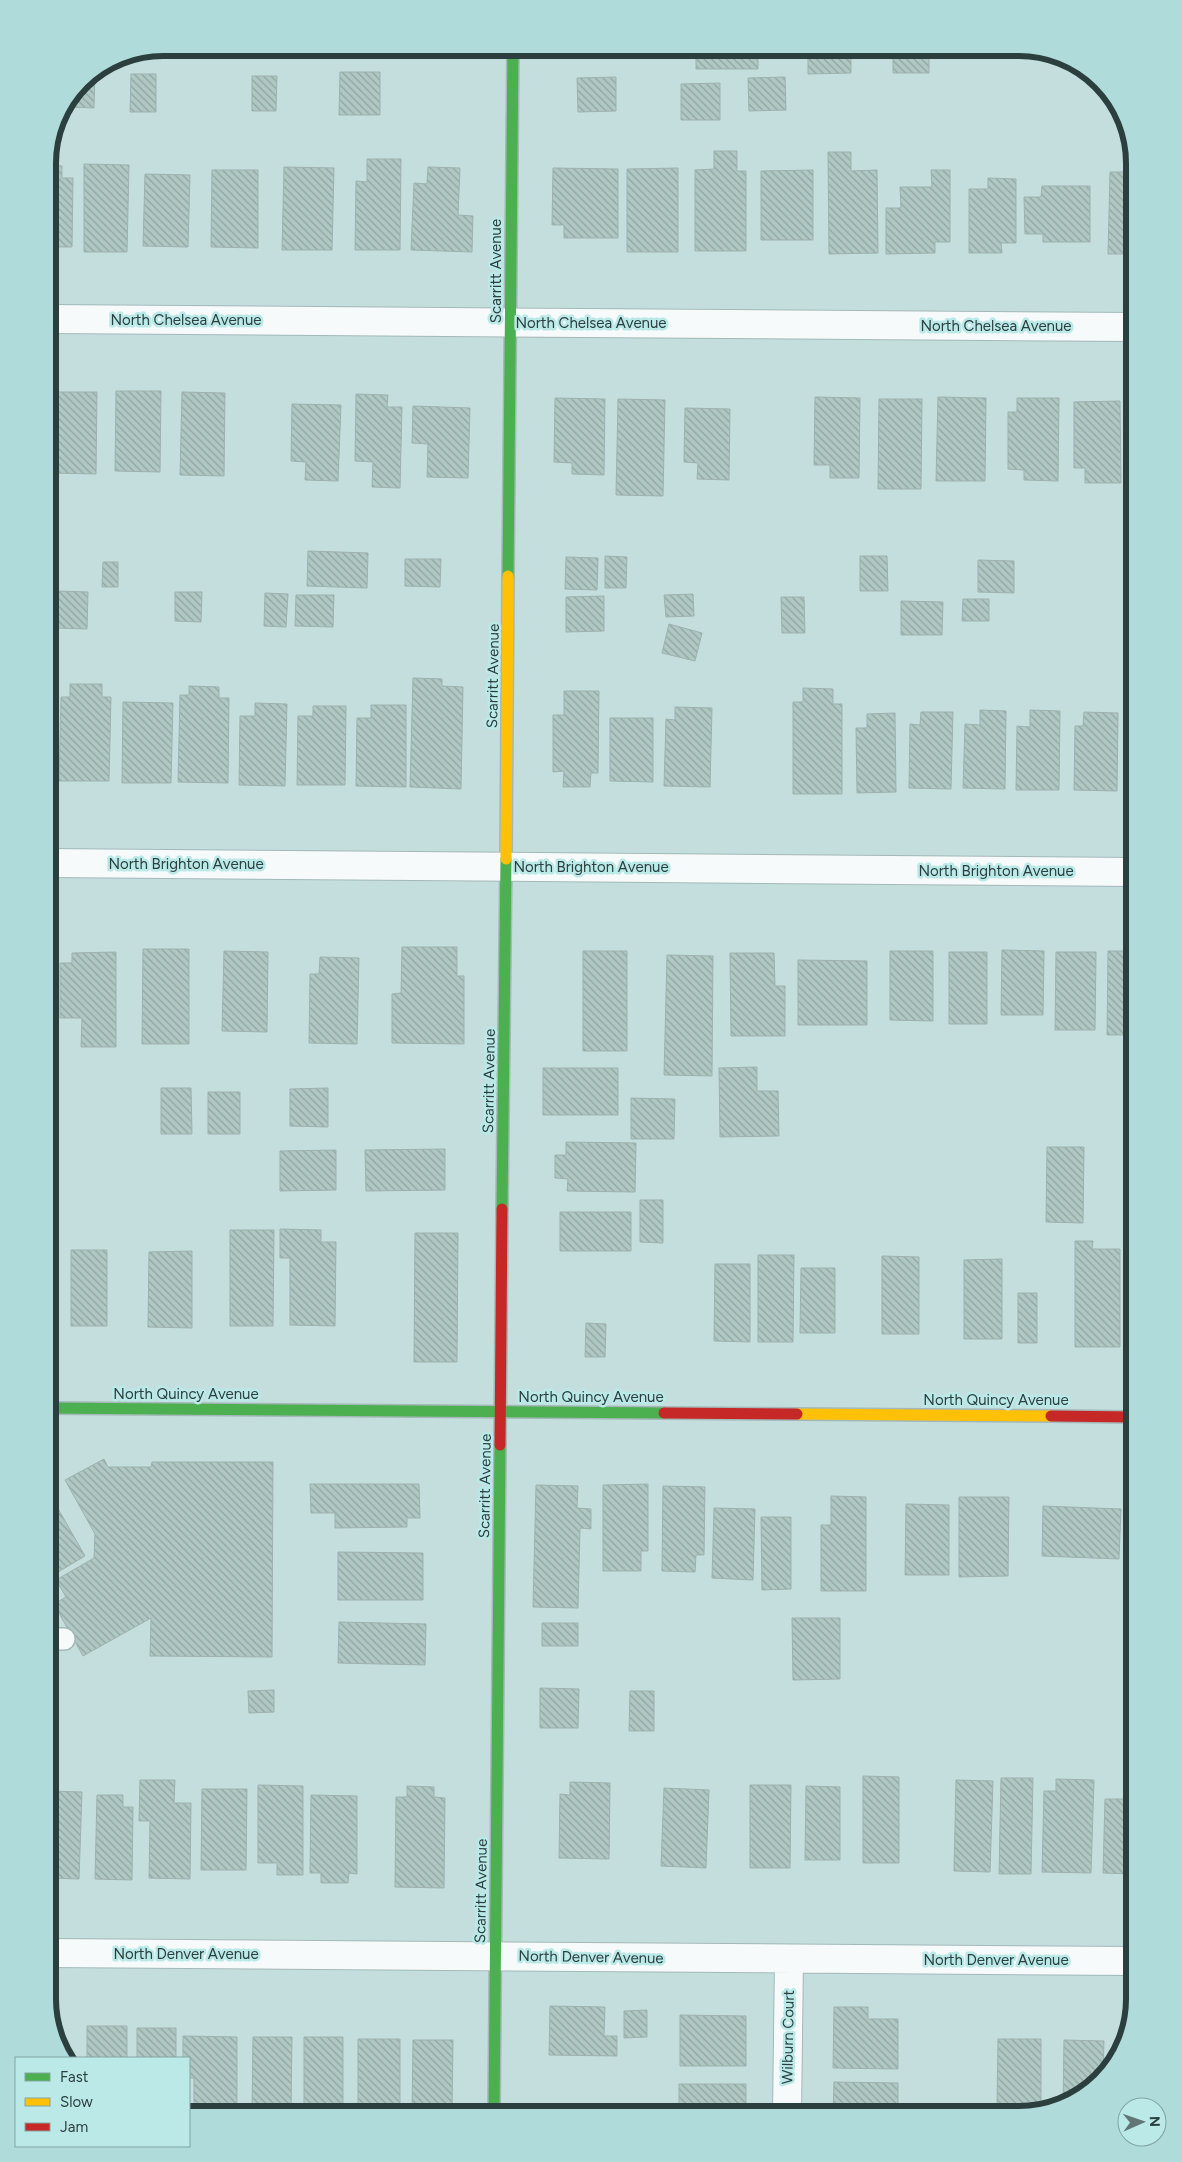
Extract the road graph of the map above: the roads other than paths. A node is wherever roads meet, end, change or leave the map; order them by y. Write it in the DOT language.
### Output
graph roads {
  1 [pos="513,56"];
  2 [pos="56,319"];
  3 [pos="511,322"];
  4 [pos="1126,327"];
  5 [pos="56,863"];
  6 [pos="506,867"];
  7 [pos="1126,872"];
  8 [pos="56,1408"];
  9 [pos="501,1412"];
  10 [pos="1126,1416"];
  11 [pos="56,1952"];
  12 [pos="496,1956"];
  13 [pos="789,1959"];
  14 [pos="1126,1961"];
  15 [pos="494,2106"];
  16 [pos="788,2106"];
  1 -- 3 [label="street, Scarritt Avenue"];
  2 -- 3 [label="street, North Chelsea Avenue"];
  3 -- 4 [label="street, North Chelsea Avenue"];
  3 -- 6 [label="street, Scarritt Avenue"];
  5 -- 6 [label="street, North Brighton Avenue"];
  6 -- 7 [label="street, North Brighton Avenue"];
  6 -- 9 [label="street, Scarritt Avenue"];
  8 -- 9 [label="street, North Quincy Avenue"];
  9 -- 10 [label="street, North Quincy Avenue"];
  9 -- 12 [label="street, Scarritt Avenue"];
  11 -- 12 [label="street, North Denver Avenue"];
  12 -- 13 [label="street, North Denver Avenue"];
  12 -- 15 [label="street, Scarritt Avenue"];
  13 -- 14 [label="street, North Denver Avenue"];
  13 -- 16 [label="street, Wilburn Court"];
}
